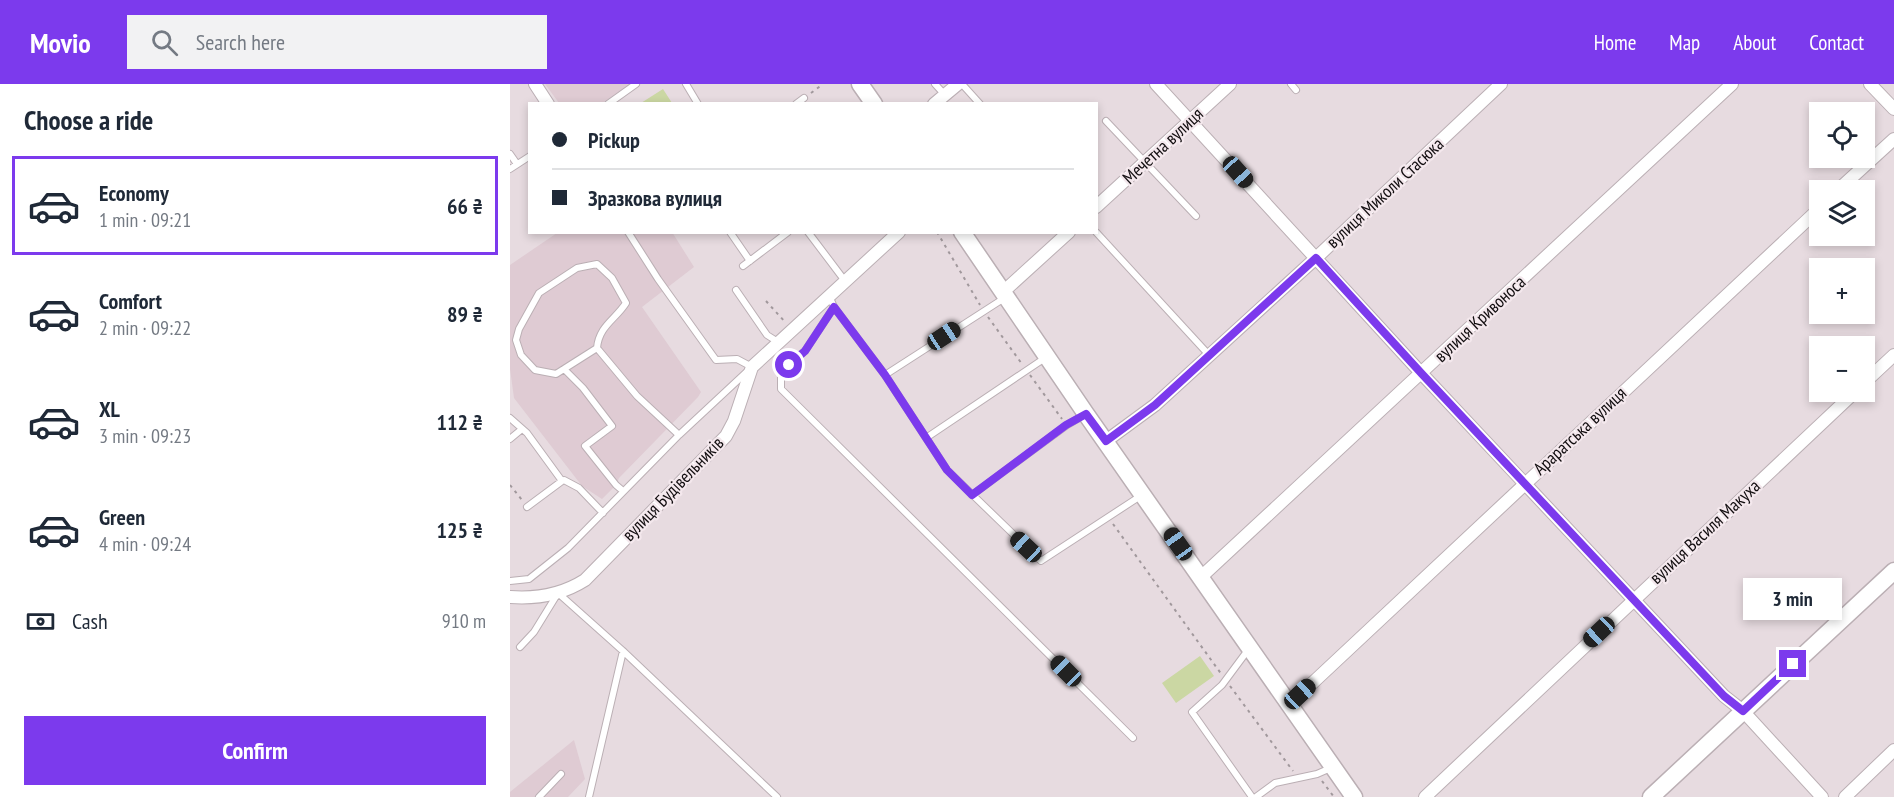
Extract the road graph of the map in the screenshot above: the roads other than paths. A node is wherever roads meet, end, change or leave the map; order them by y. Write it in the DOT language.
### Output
graph roads {
  1 [pos="535,84"];
  2 [pos="636,84"];
  3 [pos="686,84"];
  4 [pos="860,84"];
  5 [pos="934,84"];
  6 [pos="960,84"];
  7 [pos="1156,84"];
  8 [pos="1230,84"];
  9 [pos="1501,84"];
  10 [pos="1732,84"];
  11 [pos="1870,84"];
  12 [pos="807,96"];
  13 [pos="945,96"];
  14 [pos="547,102"];
  15 [pos="611,102"];
  16 [pos="698,102"];
  17 [pos="799,102"];
  18 [pos="873,102"];
  19 [pos="937,102"];
  20 [pos="978,102"];
  21 [pos="1894,109"];
  22 [pos="1106,121"];
  23 [pos="1191,121"];
  24 [pos="1894,139"];
  25 [pos="510,154"];
  26 [pos="528,157"];
  27 [pos="1146,162"];
  28 [pos="517,164"];
  29 [pos="510,169"];
  30 [pos="1850,180"];
  31 [pos="1098,205"];
  32 [pos="1196,216"];
  33 [pos="1809,218"];
  34 [pos="629,234"];
  35 [pos="731,234"];
  36 [pos="785,234"];
  37 [pos="810,234"];
  38 [pos="897,234"];
  39 [pos="963,234"];
  40 [pos="1067,234"];
  41 [pos="1098,234"];
  42 [pos="1316,258"];
  43 [pos="750,261"];
  44 [pos="743,266"];
  45 [pos="845,281"];
  46 [pos="736,290"];
  47 [pos="1005,295"];
  48 [pos="832,302"];
  49 [pos="778,342"];
  50 [pos="597,348"];
  51 [pos="1210,355"];
  52 [pos="1894,355"];
  53 [pos="1047,357"];
  54 [pos="752,367"];
  55 [pos="564,369"];
  56 [pos="1875,373"];
  57 [pos="1422,374"];
  58 [pos="885,375"];
  59 [pos="1844,402"];
  60 [pos="1086,414"];
  61 [pos="510,418"];
  62 [pos="522,429"];
  63 [pos="679,435"];
  64 [pos="926,438"];
  65 [pos="510,439"];
  66 [pos="1106,441"];
  67 [pos="562,481"];
  68 [pos="1524,483"];
  69 [pos="623,491"];
  70 [pos="1143,494"];
  71 [pos="972,495"];
  72 [pos="527,507"];
  73 [pos="603,513"];
  74 [pos="1894,571"];
  75 [pos="1201,577"];
  76 [pos="510,581"];
  77 [pos="558,593"];
  78 [pos="511,597"];
  79 [pos="1634,599"];
  80 [pos="520,647"];
  81 [pos="1251,648"];
  82 [pos="623,651"];
  83 [pos="1290,704"];
  84 [pos="1743,711"];
  85 [pos="1133,738"];
  86 [pos="1894,750"];
  87 [pos="1333,766"];
  88 [pos="561,774"];
  89 [pos="539,797"];
  90 [pos="589,797"];
  91 [pos="777,797"];
  92 [pos="1254,797"];
  93 [pos="1354,797"];
  94 [pos="1425,797"];
  95 [pos="1651,797"];
  96 [pos="1822,797"];
  97 [pos="1845,797"];
  1 -- 14 [label="street"];
  2 -- 15 [label="lane"];
  3 -- 16 [label="lane"];
  4 -- 18 [label="main road"];
  5 -- 13 [label="lane"];
  6 -- 13 [label="street"];
  6 -- 20 [label="lane"];
  7 -- 23 [label="street"];
  8 -- 23 [label="street, Мечетна вулиця"];
  9 -- 42 [label="street, вулиця Миколи Стасюка"];
  10 -- 57 [label="street, вулиця Кривоноса"];
  11 -- 21 [label="street"];
  12 -- 17 [label="lane"];
  13 -- 19 [label="street"];
  22 -- 27 [label="lane"];
  23 -- 27 [label="street, Мечетна вулиця"];
  23 -- 42 [label="street"];
  24 -- 30 [label="street"];
  25 -- 28 [label="lane"];
  26 -- 28 [label="lane"];
  27 -- 31 [label="street, Мечетна вулиця"];
  27 -- 32 [label="lane"];
  28 -- 29 [label="lane"];
  33 -- 68 [label="street, Араратська вулиця"];
  34 -- 54 [label="lane"];
  35 -- 43 [label="lane"];
  36 -- 43 [label="lane"];
  37 -- 45 [label="lane"];
  38 -- 45 [label="street, вулиця Будівельників"];
  39 -- 47 [label="main road"];
  40 -- 47 [label="street"];
  41 -- 51 [label="lane"];
  42 -- 51 [label="street, вулиця Миколи Стасюка"];
  42 -- 57 [label="street"];
  43 -- 44 [label="lane"];
  45 -- 48 [label="street, вулиця Будівельників"];
  46 -- 49 [label="lane"];
  47 -- 53 [label="main road"];
  47 -- 58 [label="lane"];
  48 -- 49 [label="street, вулиця Будівельників"];
  48 -- 58 [label="lane"];
  48 -- 85 [label="lane"];
  49 -- 54 [label="street, вулиця Будівельників"];
  50 -- 55 [label="lane"];
  50 -- 55 [label="lane"];
  50 -- 63 [label="lane"];
  51 -- 66 [label="street, вулиця Миколи Стасюка"];
  52 -- 56 [label="street"];
  53 -- 60 [label="main road"];
  53 -- 64 [label="lane"];
  54 -- 63 [label="lane"];
  54 -- 77 [label="street, вулиця Будівельників"];
  55 -- 69 [label="lane"];
  57 -- 68 [label="street"];
  57 -- 75 [label="street, вулиця Кривоноса"];
  58 -- 64 [label="lane"];
  59 -- 79 [label="street, вулиця Василя Макуха"];
  60 -- 66 [label="main road"];
  60 -- 71 [label="lane"];
  61 -- 62 [label="lane"];
  62 -- 65 [label="lane"];
  62 -- 67 [label="lane"];
  63 -- 69 [label="lane"];
  64 -- 71 [label="lane"];
  66 -- 70 [label="main road"];
  67 -- 72 [label="lane"];
  67 -- 73 [label="lane"];
  68 -- 79 [label="street"];
  68 -- 83 [label="street, Араратська вулиця"];
  69 -- 73 [label="lane"];
  70 -- 71 [label="lane"];
  70 -- 75 [label="main road"];
  73 -- 76 [label="lane"];
  74 -- 84 [label="main road"];
  75 -- 81 [label="main road"];
  77 -- 78 [label="street, вулиця Будівельників"];
  77 -- 80 [label="lane"];
  77 -- 82 [label="lane"];
  79 -- 84 [label="street"];
  79 -- 94 [label="street, вулиця Василя Макуха"];
  81 -- 83 [label="main road"];
  81 -- 92 [label="lane"];
  82 -- 90 [label="lane"];
  82 -- 91 [label="lane"];
  83 -- 87 [label="main road"];
  84 -- 95 [label="main road"];
  84 -- 96 [label="street"];
  86 -- 97 [label="street"];
  87 -- 92 [label="lane"];
  87 -- 93 [label="main road"];
  88 -- 89 [label="lane"];
}
